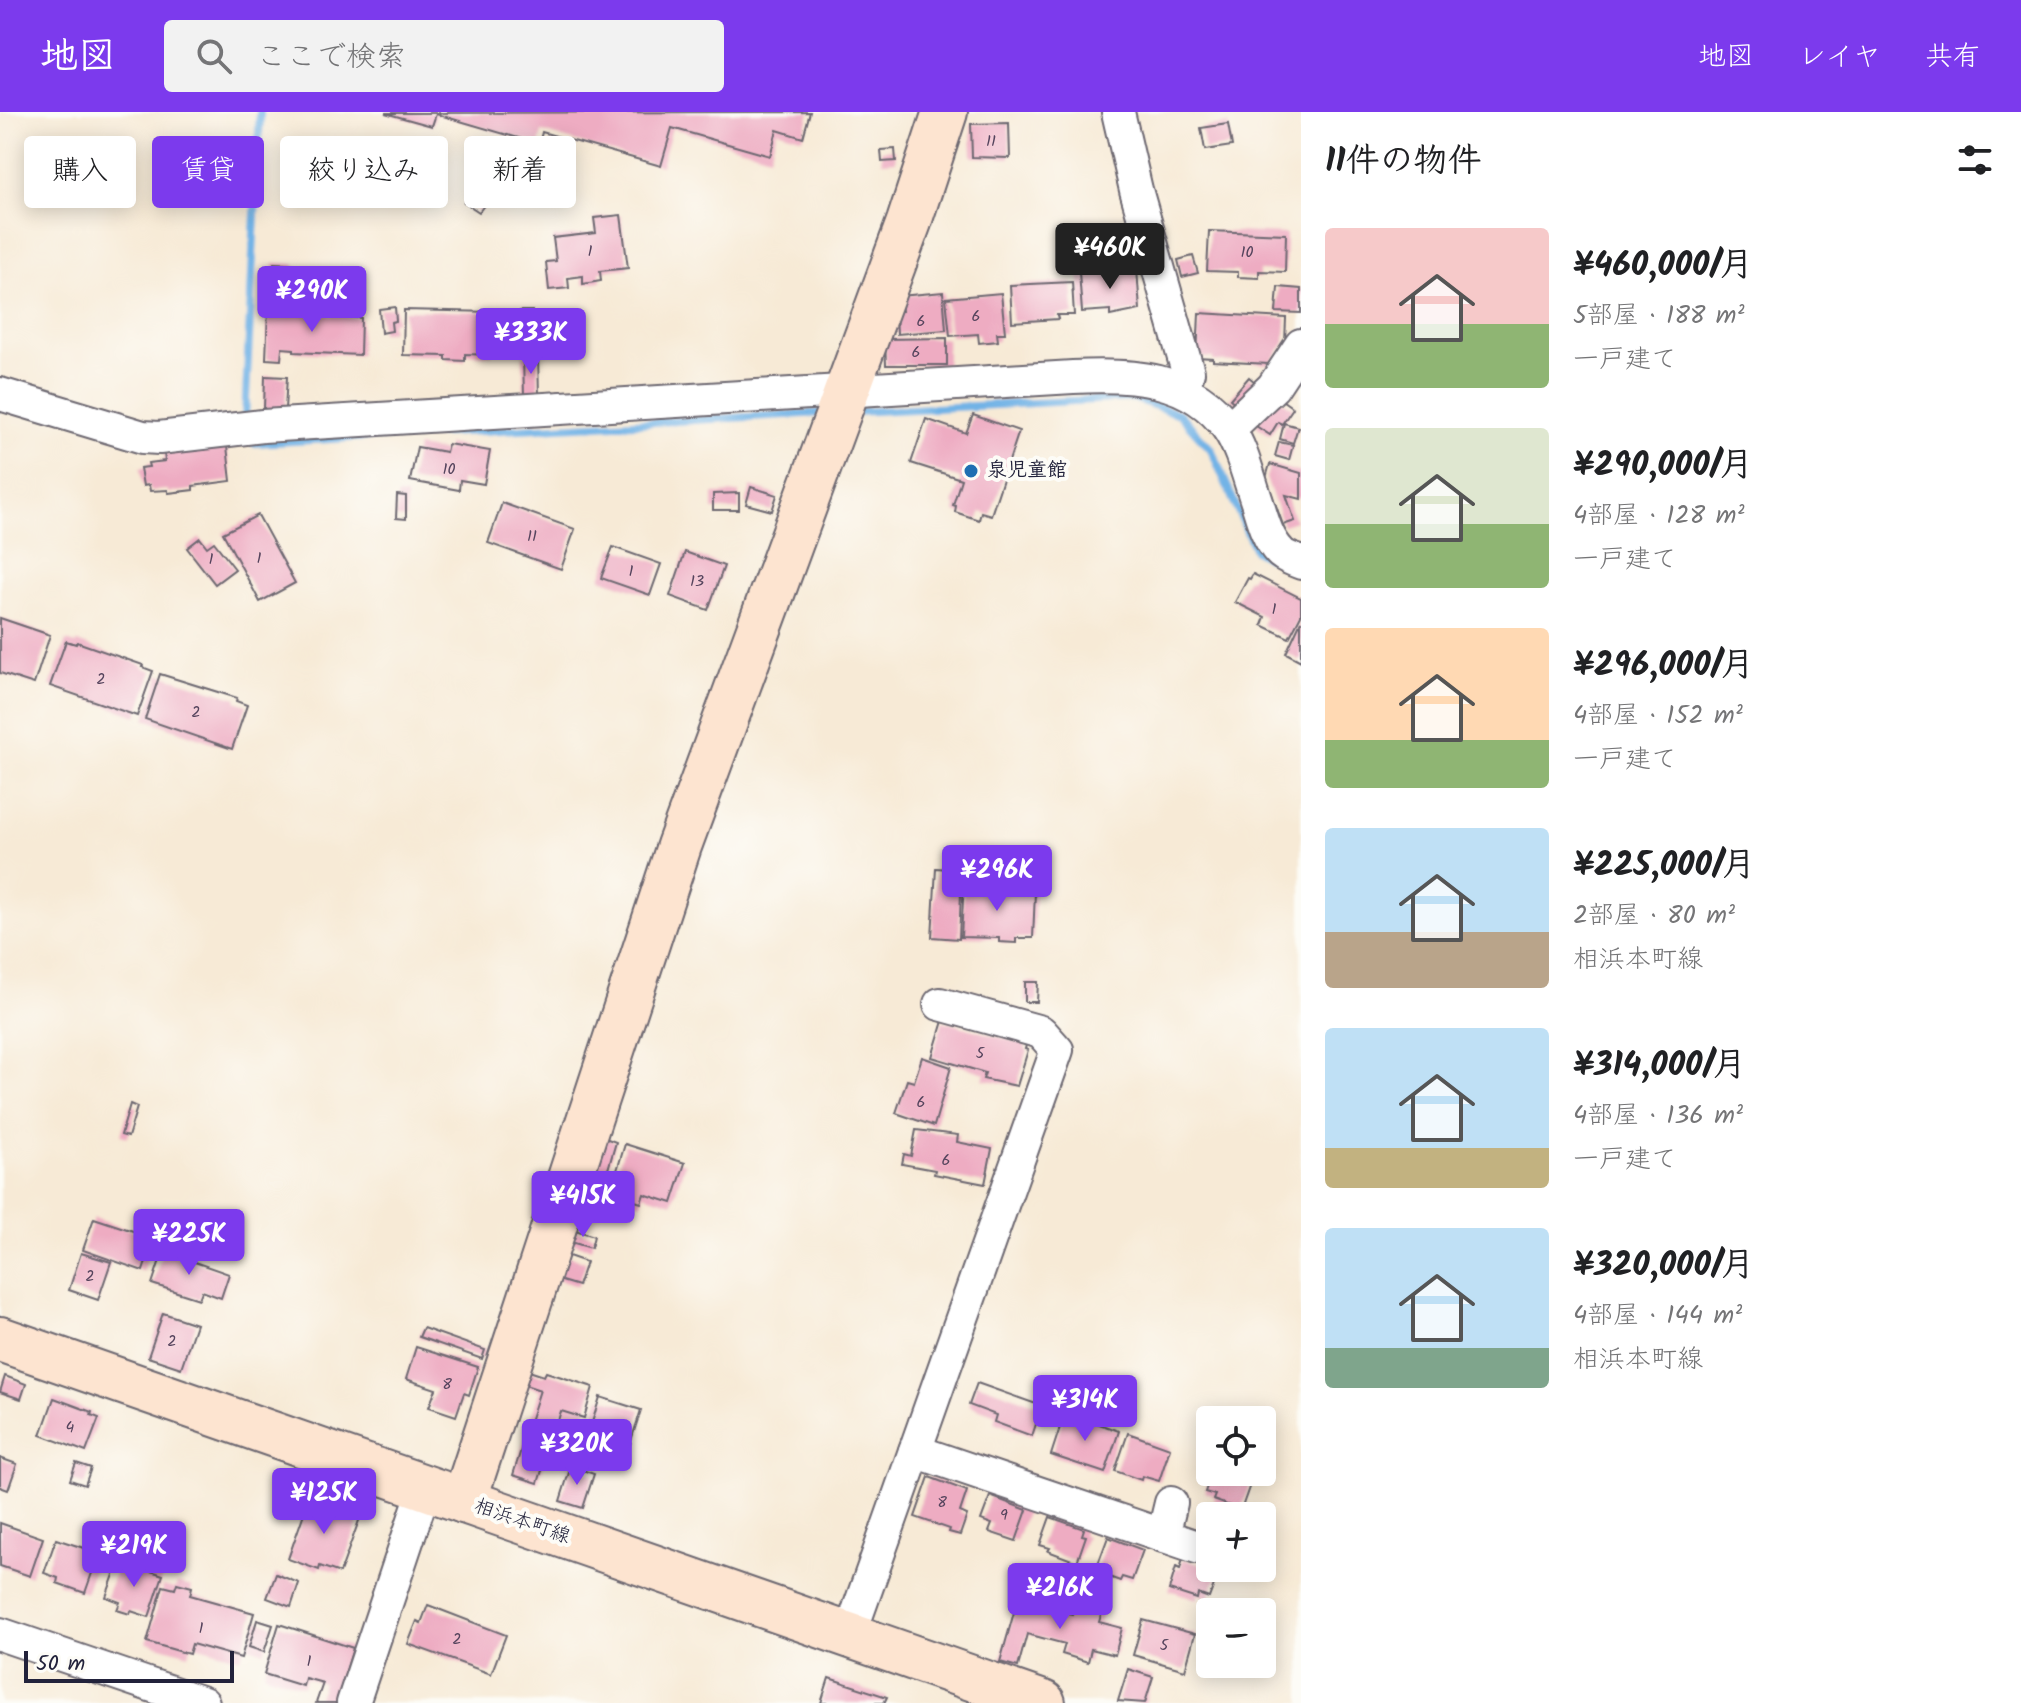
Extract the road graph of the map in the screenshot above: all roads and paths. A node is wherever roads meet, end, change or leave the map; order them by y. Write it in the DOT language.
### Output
graph roads {
  1 [pos="945,112"];
  2 [pos="1118,112"];
  3 [pos="1301,345"];
  4 [pos="1183,389"];
  5 [pos="848,391"];
  6 [pos="0,394"];
  7 [pos="1229,429"];
  8 [pos="1301,563"];
  9 [pos="940,1004"];
  10 [pos="0,1339"];
  11 [pos="915,1451"];
  12 [pos="444,1494"];
  13 [pos="1171,1503"];
  14 [pos="1163,1536"];
  15 [pos="1196,1547"];
  16 [pos="0,1634"];
  17 [pos="849,1637"];
  18 [pos="203,1703"];
  19 [pos="353,1703"];
  20 [pos="1043,1703"];
  1 -- 5 [label="street"];
  2 -- 4 [label="street"];
  3 -- 7 [label="street"];
  4 -- 5 [label="street"];
  4 -- 7 [label="street"];
  5 -- 6 [label="street"];
  5 -- 12 [label="street"];
  7 -- 8 [label="street"];
  9 -- 11 [label="street"];
  10 -- 12 [label="street, 相浜本町線"];
  11 -- 14 [label="street"];
  11 -- 17 [label="street"];
  12 -- 17 [label="street, 相浜本町線"];
  12 -- 19 [label="street"];
  13 -- 14 [label="street"];
  14 -- 15 [label="street"];
  16 -- 18 [label="street"];
  17 -- 20 [label="street, 相浜本町線"];
}
